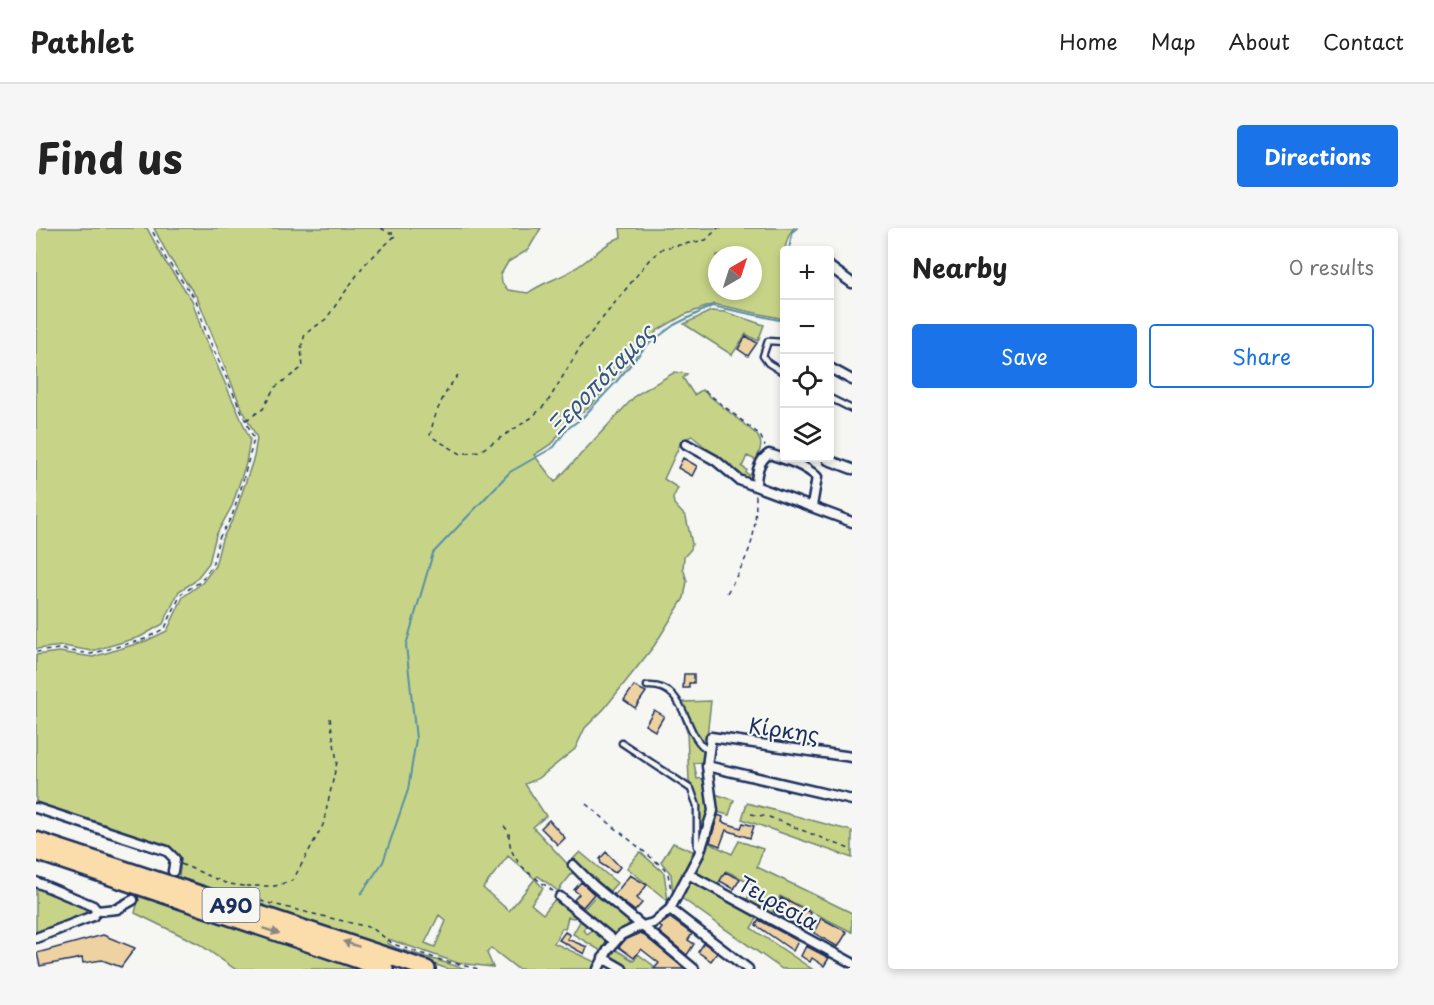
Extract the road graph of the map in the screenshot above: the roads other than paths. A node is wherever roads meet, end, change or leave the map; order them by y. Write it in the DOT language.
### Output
graph roads {
  1 [pos="834,270"];
  2 [pos="852,283"];
  3 [pos="780,342"];
  4 [pos="780,370"];
  5 [pos="834,370"];
  6 [pos="852,380"];
  7 [pos="834,400"];
  8 [pos="852,409"];
  9 [pos="686,444"];
  10 [pos="833,462"];
  11 [pos="852,469"];
  12 [pos="756,486"];
  13 [pos="812,506"];
  14 [pos="852,522"];
  15 [pos="647,686"];
  16 [pos="622,743"];
  17 [pos="708,750"];
  18 [pos="852,757"];
  19 [pos="707,766"];
  20 [pos="852,800"];
  21 [pos="36,808"];
  22 [pos="36,840"];
  23 [pos="700,851"];
  24 [pos="36,852"];
  25 [pos="573,865"];
  26 [pos="174,867"];
  27 [pos="688,874"];
  28 [pos="36,882"];
  29 [pos="560,897"];
  30 [pos="133,900"];
  31 [pos="671,906"];
  32 [pos="97,911"];
  33 [pos="643,926"];
  34 [pos="36,938"];
  35 [pos="614,941"];
  36 [pos="603,958"];
  37 [pos="852,963"];
  38 [pos="385,969"];
  39 [pos="426,969"];
  40 [pos="598,969"];
  41 [pos="622,969"];
  42 [pos="694,969"];
  43 [pos="748,969"];
  1 -- 2 [label="street"];
  3 -- 4 [label="lane"];
  5 -- 6 [label="street"];
  7 -- 8 [label="lane"];
  9 -- 12 [label="street"];
  10 -- 11 [label="street"];
  12 -- 13 [label="street"];
  12 -- 13 [label="street"];
  13 -- 14 [label="street"];
  15 -- 17 [label="lane"];
  16 -- 23 [label="lane"];
  17 -- 18 [label="street, Κίρκης"];
  17 -- 19 [label="street"];
  19 -- 20 [label="street"];
  19 -- 23 [label="street"];
  21 -- 26 [label="street"];
  39 -- 22 [label="highway, Α90, one-way"];
  23 -- 27 [label="street"];
  24 -- 38 [label="highway, Α90, one-way"];
  25 -- 33 [label="street"];
  27 -- 31 [label="street"];
  27 -- 37 [label="street, Τειρεσία"];
  28 -- 32 [label="street"];
  29 -- 35 [label="street"];
  30 -- 32 [label="street"];
  31 -- 33 [label="street"];
  31 -- 43 [label="street"];
  32 -- 34 [label="street"];
  33 -- 35 [label="street"];
  33 -- 42 [label="street"];
  35 -- 36 [label="street"];
  36 -- 40 [label="street"];
  36 -- 41 [label="street"];
}
